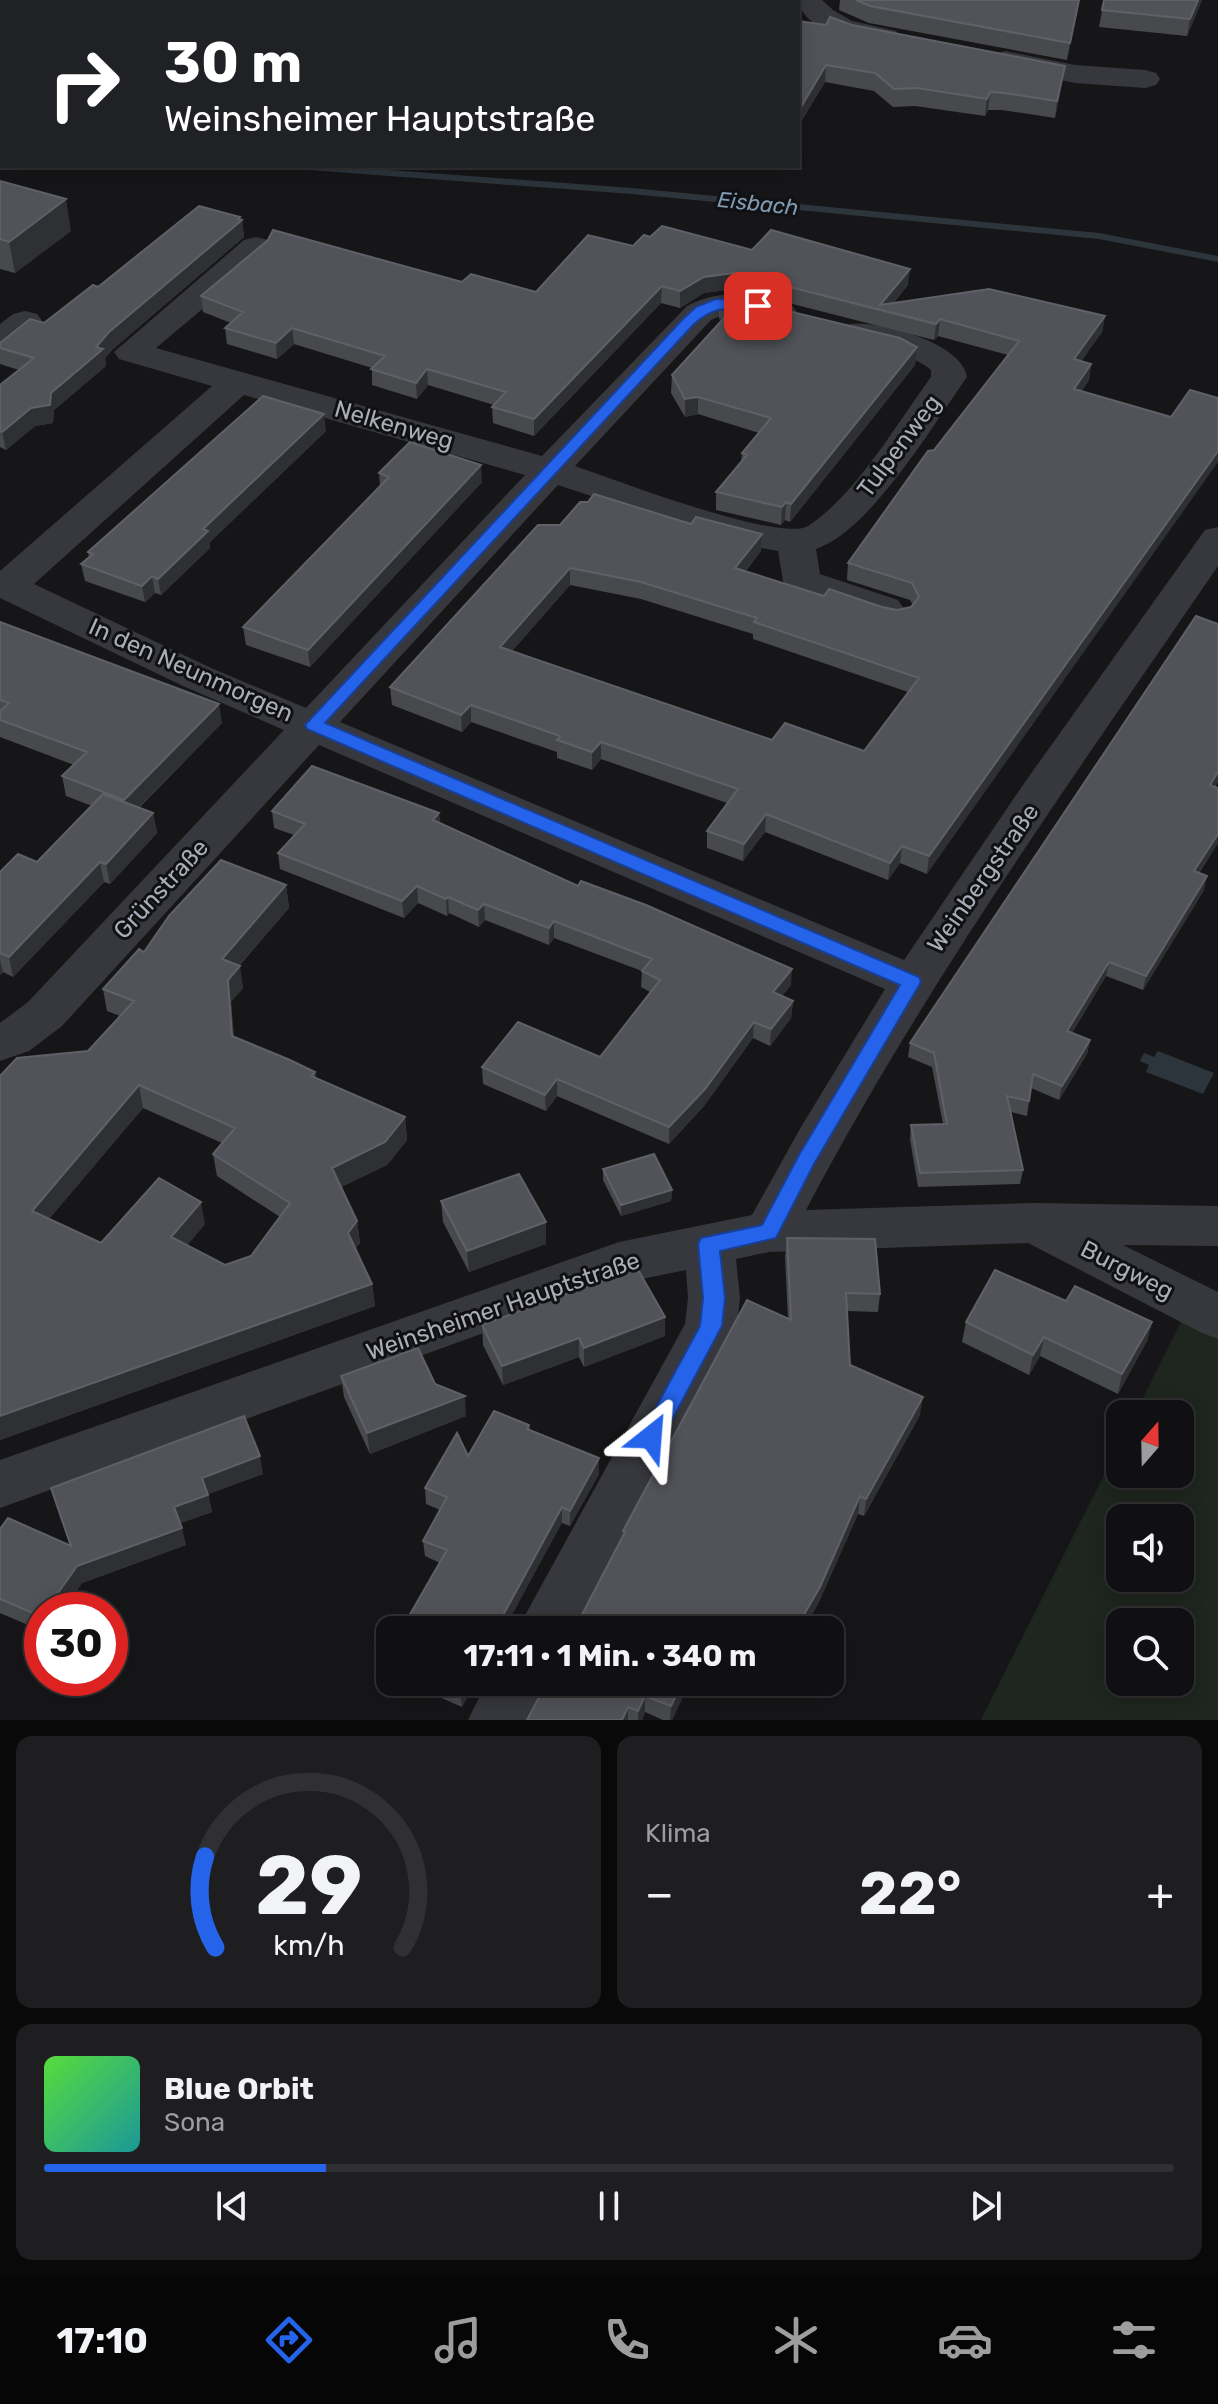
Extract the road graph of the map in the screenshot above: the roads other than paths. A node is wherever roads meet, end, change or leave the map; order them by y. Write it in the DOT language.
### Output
graph roads {
  1 [pos="808,0"];
  2 [pos="909,42"];
  3 [pos="985,56"];
  4 [pos="1145,79"];
  5 [pos="256,247"];
  6 [pos="237,382"];
  7 [pos="550,470"];
  8 [pos="1218,538"];
  9 [pos="796,543"];
  10 [pos="5,584"];
  11 [pos="895,612"];
  12 [pos="313,725"];
  13 [pos="912,982"];
  14 [pos="0,1043"];
  15 [pos="1035,1223"];
  16 [pos="1218,1226"];
  17 [pos="769,1232"];
  18 [pos="709,1244"];
  19 [pos="1218,1317"];
  20 [pos="0,1484"];
  21 [pos="554,1616"];
  22 [pos="511,1696"];
  23 [pos="498,1720"];
  1 -- 2 [label="street"];
  3 -- 4 [label="street"];
  5 -- 6 [label="street, Nelkenweg"];
  6 -- 7 [label="street, Nelkenweg"];
  6 -- 10 [label="street"];
  7 -- 9 [label="street"];
  7 -- 9 [label="street, Tulpenweg"];
  7 -- 12 [label="street, Tulpenweg"];
  8 -- 13 [label="street, Weinbergstraße"];
  9 -- 11 [label="street"];
  10 -- 12 [label="street, In den Neunmorgen"];
  12 -- 13 [label="street, In den Neunmorgen"];
  12 -- 14 [label="street, Grünstraße"];
  13 -- 17 [label="street, Weinbergstraße"];
  15 -- 16 [label="street, Weinsheimer Hauptstraße"];
  15 -- 17 [label="street, Weinsheimer Hauptstraße"];
  15 -- 19 [label="street, Burgweg"];
  17 -- 18 [label="street, Weinsheimer Hauptstraße"];
  18 -- 20 [label="street, Weinsheimer Hauptstraße"];
  18 -- 21 [label="street"];
  22 -- 23 [label="street"];
}
